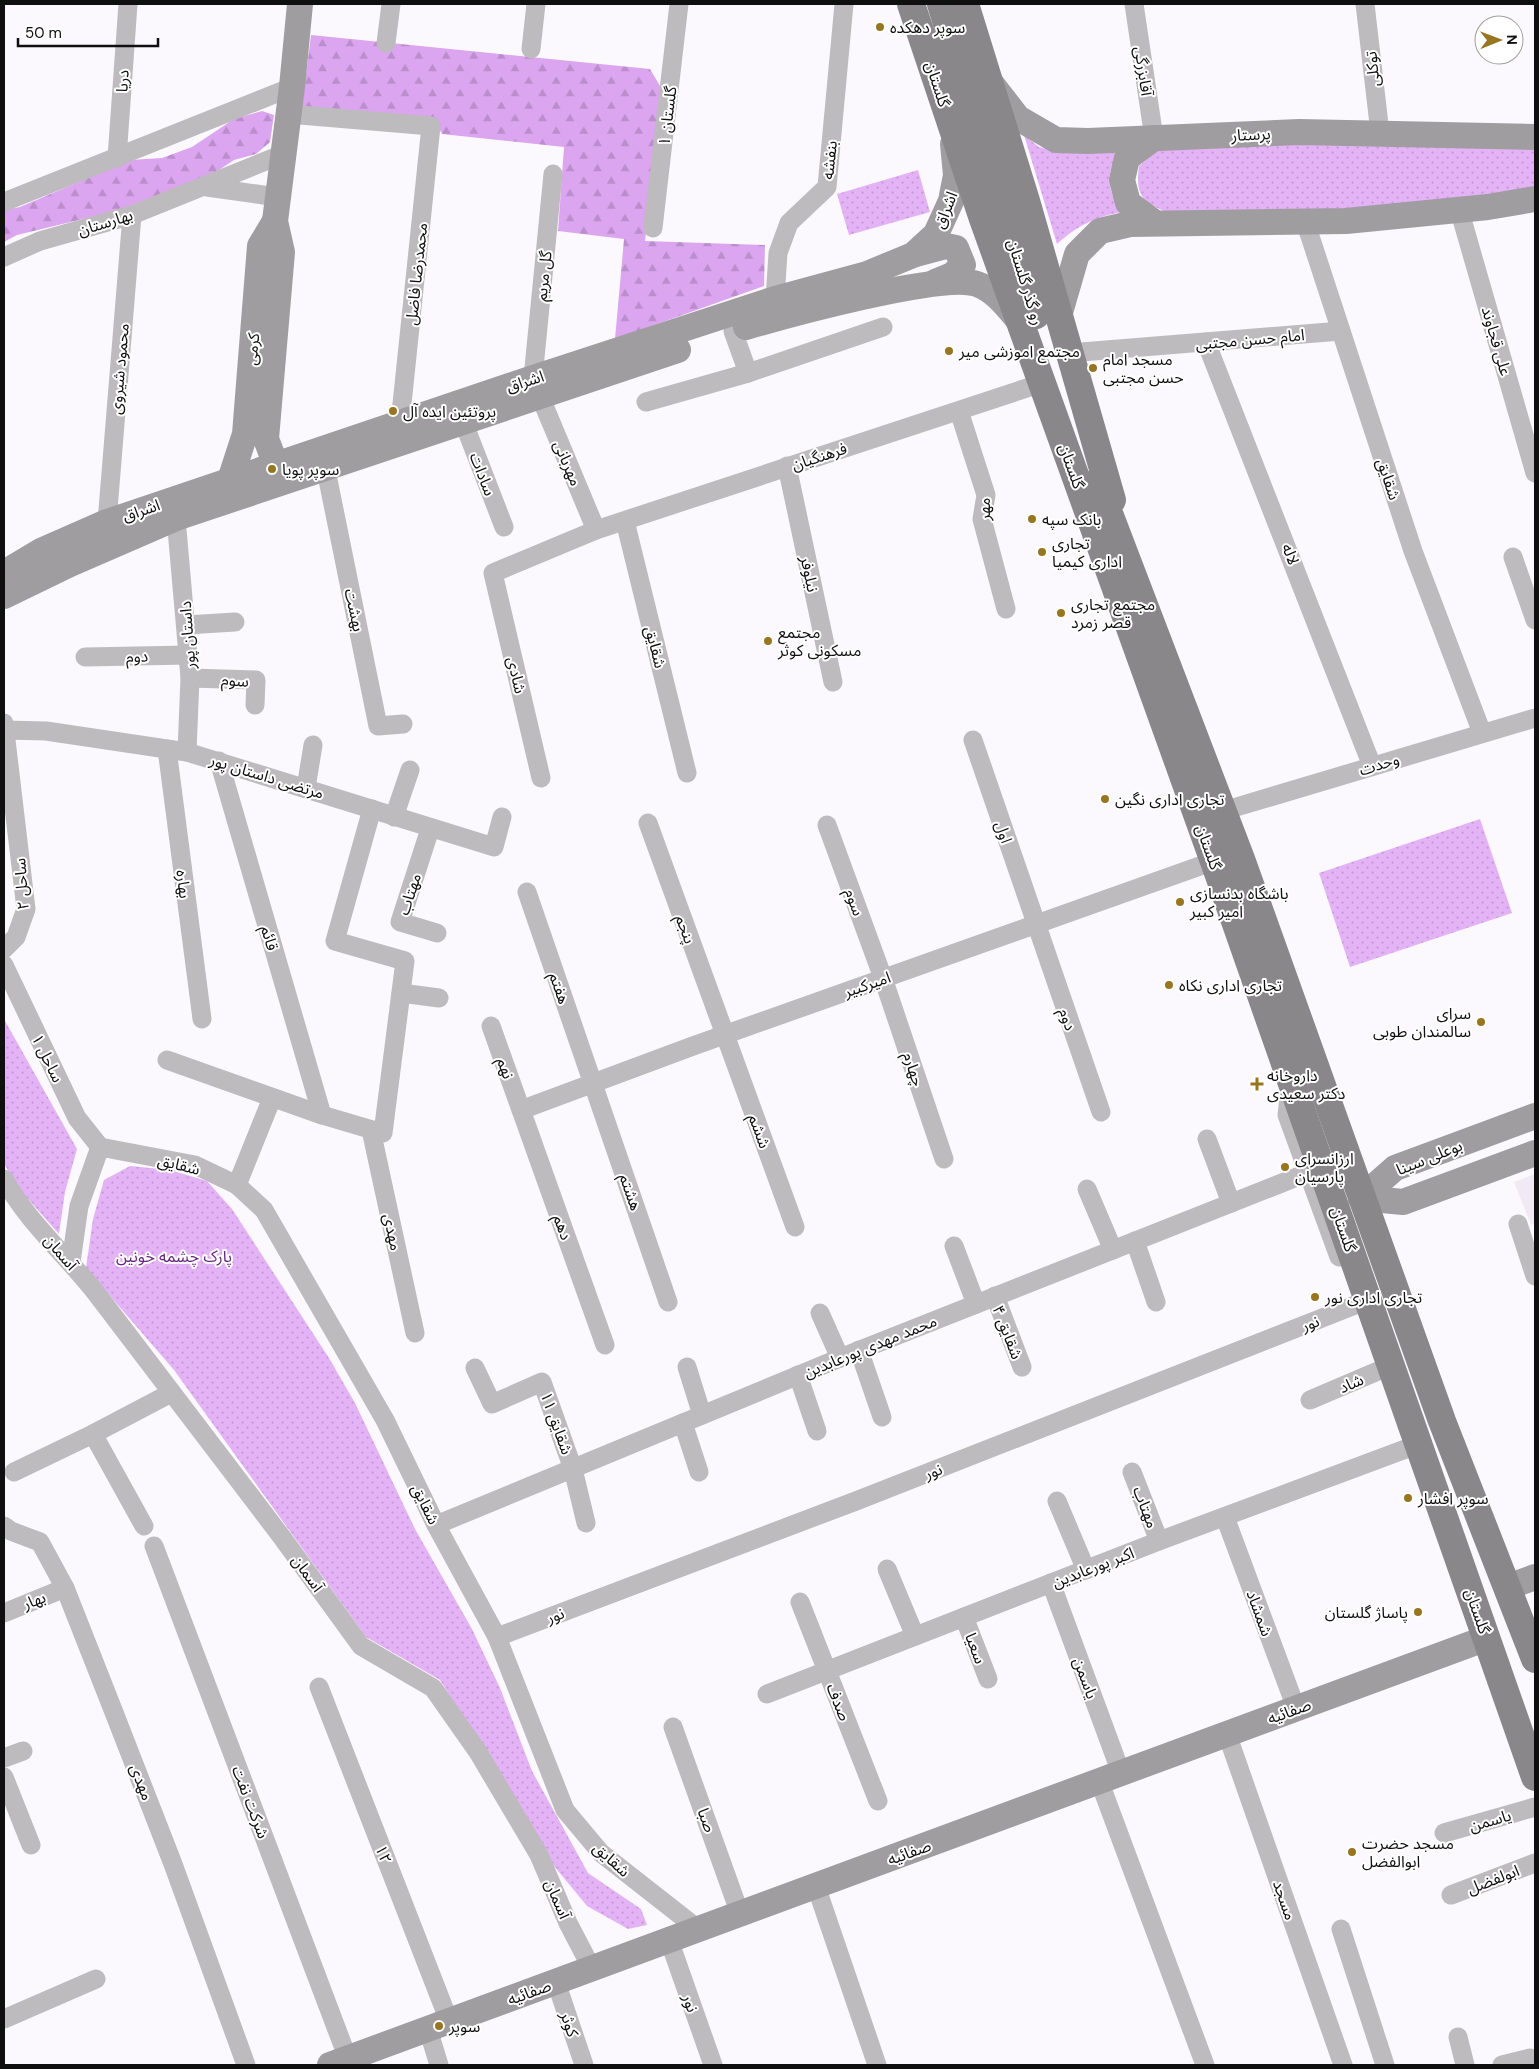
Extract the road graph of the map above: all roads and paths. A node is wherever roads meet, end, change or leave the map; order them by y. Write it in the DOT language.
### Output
graph roads {
  1 [pos="128,4"];
  2 [pos="300,4"];
  3 [pos="391,4"];
  4 [pos="536,4"];
  5 [pos="679,4"];
  6 [pos="844,4"];
  7 [pos="911,4"];
  8 [pos="941,4"];
  9 [pos="965,4"];
  10 [pos="1134,4"];
  11 [pos="1365,4"];
  12 [pos="386,43"];
  13 [pos="531,48"];
  14 [pos="990,82"];
  15 [pos="292,88"];
  16 [pos="288,114"];
  17 [pos="950,121"];
  18 [pos="1380,133"];
  19 [pos="1535,137"];
  20 [pos="1154,138"];
  21 [pos="283,154"];
  22 [pos="117,158"];
  23 [pos="553,174"];
  24 [pos="206,186"];
  25 [pos="1535,199"];
  26 [pos="4,202"];
  27 [pos="276,209"];
  28 [pos="1459,209"];
  29 [pos="132,215"];
  30 [pos="1305,221"];
  31 [pos="1154,223"];
  32 [pos="653,228"];
  33 [pos="914,255"];
  34 [pos="4,257"];
  35 [pos="925,286"];
  36 [pos="775,299"];
  37 [pos="1059,316"];
  38 [pos="1020,322"];
  39 [pos="883,327"];
  40 [pos="733,331"];
  41 [pos="1341,331"];
  42 [pos="1206,342"];
  43 [pos="1070,353"];
  44 [pos="748,373"];
  45 [pos="1042,384"];
  46 [pos="536,387"];
  47 [pos="646,402"];
  48 [pos="959,410"];
  49 [pos="463,421"];
  50 [pos="400,423"];
  51 [pos="276,465"];
  52 [pos="787,466"];
  53 [pos="326,470"];
  54 [pos="1535,473"];
  55 [pos="230,480"];
  56 [pos="176,518"];
  57 [pos="625,521"];
  58 [pos="107,522"];
  59 [pos="504,527"];
  60 [pos="596,530"];
  61 [pos="1513,557"];
  62 [pos="493,572"];
  63 [pos="4,573"];
  64 [pos="1136,583"];
  65 [pos="4,596"];
  66 [pos="1006,609"];
  67 [pos="1535,620"];
  68 [pos="235,622"];
  69 [pos="186,625"];
  70 [pos="188,654"];
  71 [pos="85,657"];
  72 [pos="190,678"];
  73 [pos="833,682"];
  74 [pos="255,705"];
  75 [pos="1535,718"];
  76 [pos="4,723"];
  77 [pos="403,724"];
  78 [pos="4,730"];
  79 [pos="1482,734"];
  80 [pos="973,740"];
  81 [pos="313,745"];
  82 [pos="167,749"];
  83 [pos="187,752"];
  84 [pos="219,761"];
  85 [pos="1372,766"];
  86 [pos="410,770"];
  87 [pos="686,773"];
  88 [pos="541,778"];
  89 [pos="306,788"];
  90 [pos="372,809"];
  91 [pos="1223,811"];
  92 [pos="394,817"];
  93 [pos="502,817"];
  94 [pos="648,823"];
  95 [pos="827,825"];
  96 [pos="430,829"];
  97 [pos="1214,862"];
  98 [pos="528,892"];
  99 [pos="1035,925"];
  100 [pos="437,933"];
  101 [pos="4,949"];
  102 [pos="4,965"];
  103 [pos="883,978"];
  104 [pos="401,994"];
  105 [pos="439,998"];
  106 [pos="202,1019"];
  107 [pos="491,1026"];
  108 [pos="724,1035"];
  109 [pos="167,1060"];
  110 [pos="1291,1080"];
  111 [pos="594,1083"];
  112 [pos="272,1098"];
  113 [pos="521,1110"];
  114 [pos="1102,1112"];
  115 [pos="322,1115"];
  116 [pos="1535,1116"];
  117 [pos="371,1130"];
  118 [pos="1207,1139"];
  119 [pos="100,1146"];
  120 [pos="1535,1153"];
  121 [pos="944,1160"];
  122 [pos="1307,1173"];
  123 [pos="4,1179"];
  124 [pos="237,1185"];
  125 [pos="1087,1189"];
  126 [pos="1348,1203"];
  127 [pos="1230,1204"];
  128 [pos="1518,1224"];
  129 [pos="795,1228"];
  130 [pos="1136,1241"];
  131 [pos="954,1246"];
  132 [pos="1113,1250"];
  133 [pos="71,1262"];
  134 [pos="1360,1274"];
  135 [pos="1535,1276"];
  136 [pos="995,1296"];
  137 [pos="1368,1300"];
  138 [pos="668,1302"];
  139 [pos="1156,1302"];
  140 [pos="976,1304"];
  141 [pos="820,1314"];
  142 [pos="415,1333"];
  143 [pos="605,1345"];
  144 [pos="859,1350"];
  145 [pos="840,1358"];
  146 [pos="1392,1365"];
  147 [pos="687,1367"];
  148 [pos="1022,1367"];
  149 [pos="475,1368"];
  150 [pos="798,1376"];
  151 [pos="172,1393"];
  152 [pos="1310,1400"];
  153 [pos="702,1415"];
  154 [pos="882,1417"];
  155 [pos="683,1423"];
  156 [pos="817,1431"];
  157 [pos="93,1434"];
  158 [pos="1419,1444"];
  159 [pos="573,1468"];
  160 [pos="14,1472"];
  161 [pos="699,1472"];
  162 [pos="1132,1472"];
  163 [pos="1057,1501"];
  164 [pos="1225,1517"];
  165 [pos="586,1523"];
  166 [pos="436,1525"];
  167 [pos="4,1526"];
  168 [pos="144,1526"];
  169 [pos="1159,1541"];
  170 [pos="154,1546"];
  171 [pos="887,1569"];
  172 [pos="1086,1570"];
  173 [pos="1535,1577"];
  174 [pos="1051,1583"];
  175 [pos="1508,1587"];
  176 [pos="65,1588"];
  177 [pos="800,1602"];
  178 [pos="4,1613"];
  179 [pos="964,1617"];
  180 [pos="1528,1617"];
  181 [pos="916,1636"];
  182 [pos="496,1637"];
  183 [pos="1488,1638"];
  184 [pos="1535,1659"];
  185 [pos="826,1671"];
  186 [pos="988,1679"];
  187 [pos="319,1688"];
  188 [pos="767,1694"];
  189 [pos="1296,1708"];
  190 [pos="673,1727"];
  191 [pos="1227,1734"];
  192 [pos="23,1751"];
  193 [pos="4,1758"];
  194 [pos="4,1777"];
  195 [pos="1535,1777"];
  196 [pos="1111,1778"];
  197 [pos="8,1801"];
  198 [pos="878,1801"];
  199 [pos="1535,1806"];
  200 [pos="1444,1833"];
  201 [pos="31,1845"];
  202 [pos="1535,1863"];
  203 [pos="816,1886"];
  204 [pos="1450,1895"];
  205 [pos="740,1914"];
  206 [pos="698,1929"];
  207 [pos="1341,1930"];
  208 [pos="669,1940"];
  209 [pos="592,1969"];
  210 [pos="96,1979"];
  211 [pos="556,1982"];
  212 [pos="4,2019"];
  213 [pos="439,2025"];
  214 [pos="1458,2037"];
  215 [pos="1530,2058"];
  216 [pos="339,2062"];
  217 [pos="246,2065"];
  218 [pos="439,2065"];
  219 [pos="584,2065"];
  220 [pos="713,2065"];
  221 [pos="877,2065"];
  222 [pos="1205,2065"];
  223 [pos="1343,2065"];
  224 [pos="1384,2065"];
  225 [pos="1465,2065"];
  226 [pos="1502,2065"];
  1 -- 22 [label="street, دریا"];
  2 -- 15 [label="main road, کرمی"];
  3 -- 12 [label="street"];
  4 -- 13 [label="street"];
  5 -- 32 [label="street, گلستان ۱"];
  6 -- 36 [label="street, بنفشه"];
  7 -- 17 [label="main road, گلستان"];
  8 -- 64 [label="main road, رو گذر گلستان"];
  9 -- 14 [label="main road"];
  10 -- 20 [label="street, آقابزرگی"];
  11 -- 18 [label="street, توکلی"];
  14 -- 20 [label="main road, پرستار"];
  14 -- 37 [label="main road"];
  15 -- 16 [label="main road, کرمی"];
  15 -- 22 [label="street"];
  16 -- 21 [label="main road, کرمی"];
  16 -- 50 [label="street, محمدرضا فاضل"];
  17 -- 33 [label="main road, اشراق"];
  17 -- 38 [label="main road, گلستان"];
  18 -- 19 [label="main road, پرستار"];
  18 -- 20 [label="main road, پرستار"];
  20 -- 31 [label="main road"];
  21 -- 24 [label="street, بهارستان"];
  21 -- 27 [label="main road, کرمی"];
  22 -- 26 [label="street"];
  23 -- 46 [label="street, گل مریم"];
  24 -- 27 [label="street"];
  24 -- 29 [label="street, بهارستان"];
  25 -- 28 [label="main road"];
  27 -- 51 [label="main road, کرمی"];
  27 -- 55 [label="main road, کرمی"];
  28 -- 30 [label="main road"];
  28 -- 54 [label="street, علی قجاوند"];
  29 -- 34 [label="street, بهارستان"];
  29 -- 58 [label="street, محمود شیروی"];
  30 -- 31 [label="main road"];
  30 -- 41 [label="street, شقایق"];
  31 -- 37 [label="main road"];
  33 -- 35 [label="main road"];
  33 -- 36 [label="main road, اشراق"];
  35 -- 38 [label="main road, اشراق"];
  35 -- 40 [label="main road, اشراق"];
  36 -- 46 [label="main road, اشراق"];
  37 -- 43 [label="main road"];
  38 -- 45 [label="main road, گلستان"];
  39 -- 44 [label="street"];
  40 -- 44 [label="street"];
  40 -- 46 [label="main road, اشراق"];
  41 -- 42 [label="street, امام حسن مجتبی"];
  41 -- 79 [label="street, شقایق"];
  42 -- 43 [label="street, امام حسن مجتبی"];
  42 -- 85 [label="street, لاله"];
  43 -- 64 [label="main road"];
  44 -- 47 [label="street"];
  45 -- 48 [label="street, فرهنگیان"];
  45 -- 97 [label="main road, گلستان"];
  46 -- 49 [label="main road, اشراق"];
  46 -- 50 [label="main road, اشراق"];
  46 -- 60 [label="street, مهربانی"];
  48 -- 52 [label="street, فرهنگیان"];
  48 -- 66 [label="street, مهر"];
  49 -- 53 [label="main road, اشراق"];
  49 -- 59 [label="street, سادات"];
  50 -- 51 [label="main road, اشراق"];
  51 -- 55 [label="main road, اشراق"];
  52 -- 57 [label="street, فرهنگیان"];
  52 -- 73 [label="street, نیلوفر"];
  53 -- 56 [label="main road, اشراق"];
  53 -- 77 [label="street, بهشت"];
  55 -- 58 [label="main road, اشراق"];
  56 -- 65 [label="main road, اشراق"];
  56 -- 69 [label="street, داستان پور"];
  57 -- 60 [label="street, فرهنگیان"];
  57 -- 87 [label="street, شقایق"];
  58 -- 63 [label="main road, اشراق"];
  60 -- 62 [label="street, فرهنگیان"];
  61 -- 67 [label="street"];
  62 -- 88 [label="street, شادی"];
  64 -- 91 [label="main road, گلستان"];
  68 -- 69 [label="street"];
  69 -- 70 [label="street, داستان پور"];
  70 -- 71 [label="street, دوم"];
  70 -- 72 [label="street, داستان پور"];
  72 -- 74 [label="street, سوم"];
  72 -- 83 [label="street, داستان پور"];
  75 -- 79 [label="street, وحدت"];
  76 -- 78 [label="street, ساحل ۲"];
  78 -- 82 [label="street, مرتضی داستان پور"];
  78 -- 101 [label="street, ساحل ۲"];
  79 -- 85 [label="street, وحدت"];
  80 -- 99 [label="street, اول"];
  81 -- 89 [label="street"];
  82 -- 83 [label="street, مرتضی داستان پور"];
  82 -- 106 [label="street, بهاره"];
  83 -- 84 [label="street, مرتضی داستان پور"];
  84 -- 89 [label="street, مرتضی داستان پور"];
  84 -- 115 [label="street, قائم"];
  85 -- 91 [label="street, وحدت"];
  86 -- 92 [label="street"];
  89 -- 90 [label="street, مرتضی داستان پور"];
  90 -- 92 [label="street, مرتضی داستان پور"];
  90 -- 104 [label="street"];
  91 -- 126 [label="main road, گلستان"];
  92 -- 96 [label="street, مرتضی داستان پور"];
  93 -- 96 [label="street, مرتضی داستان پور"];
  94 -- 108 [label="street, پنجم"];
  95 -- 103 [label="street, سوم"];
  96 -- 100 [label="street, مهتاب"];
  97 -- 99 [label="street, امیرکبیر"];
  97 -- 110 [label="main road, گلستان"];
  98 -- 111 [label="street, هفتم"];
  99 -- 103 [label="street, امیرکبیر"];
  99 -- 114 [label="street, دوم"];
  102 -- 119 [label="street, ساحل ۱"];
  103 -- 108 [label="street, امیرکبیر"];
  103 -- 121 [label="street, چهارم"];
  104 -- 105 [label="street"];
  104 -- 117 [label="street"];
  107 -- 113 [label="street, نهم"];
  108 -- 111 [label="street, امیرکبیر"];
  108 -- 129 [label="street, ششم"];
  109 -- 112 [label="street"];
  110 -- 122 [label="street"];
  110 -- 126 [label="main road, گلستان"];
  111 -- 113 [label="street, امیرکبیر"];
  111 -- 138 [label="street, هشتم"];
  112 -- 115 [label="street"];
  112 -- 124 [label="street"];
  113 -- 143 [label="street, دهم"];
  115 -- 117 [label="street"];
  116 -- 126 [label="main road, بوعلی سینا"];
  117 -- 142 [label="street, مهدی"];
  118 -- 127 [label="street"];
  119 -- 124 [label="street, شقایق"];
  119 -- 133 [label="street"];
  120 -- 126 [label="main road, بوعلی سینا"];
  122 -- 127 [label="street, محمد مهدی پورعابدین"];
  122 -- 134 [label="street"];
  123 -- 133 [label="street, آسمان"];
  124 -- 166 [label="street, شقایق"];
  125 -- 132 [label="street"];
  126 -- 134 [label="main road, گلستان"];
  126 -- 175 [label="main road, گلستان"];
  127 -- 130 [label="street, محمد مهدی پورعابدین"];
  128 -- 135 [label="street"];
  130 -- 132 [label="street, محمد مهدی پورعابدین"];
  130 -- 139 [label="street"];
  131 -- 140 [label="street"];
  132 -- 136 [label="street, محمد مهدی پورعابدین"];
  133 -- 151 [label="street, آسمان"];
  134 -- 137 [label="main road, گلستان"];
  136 -- 140 [label="street, محمد مهدی پورعابدین"];
  136 -- 148 [label="street, شقایق ۴"];
  137 -- 146 [label="main road, گلستان"];
  137 -- 182 [label="street, نور"];
  140 -- 144 [label="street, محمد مهدی پورعابدین"];
  141 -- 145 [label="street"];
  144 -- 145 [label="street, محمد مهدی پورعابدین"];
  144 -- 154 [label="street"];
  145 -- 150 [label="street, محمد مهدی پورعابدین"];
  146 -- 152 [label="street, شاد"];
  146 -- 158 [label="main road, گلستان"];
  147 -- 153 [label="street"];
  149 -- 159 [label="street, شقایق ۱۱"];
  150 -- 153 [label="street, محمد مهدی پورعابدین"];
  150 -- 156 [label="street"];
  151 -- 157 [label="street"];
  151 -- 209 [label="street, آسمان"];
  153 -- 155 [label="street, محمد مهدی پورعابدین"];
  155 -- 159 [label="street, محمد مهدی پورعابدین"];
  155 -- 161 [label="street"];
  157 -- 160 [label="street"];
  157 -- 168 [label="street"];
  158 -- 164 [label="street, اکبر پورعابدین"];
  158 -- 183 [label="main road, گلستان"];
  159 -- 165 [label="street"];
  159 -- 166 [label="street, محمد مهدی پورعابدین"];
  162 -- 169 [label="street, مهتاب"];
  163 -- 172 [label="street"];
  164 -- 169 [label="street, اکبر پورعابدین"];
  164 -- 189 [label="street, شمشاد"];
  166 -- 182 [label="street, شقایق"];
  167 -- 176 [label="street, مهدی"];
  169 -- 172 [label="street, اکبر پورعابدین"];
  170 -- 216 [label="street, شرکت نفت"];
  171 -- 181 [label="street"];
  172 -- 174 [label="street, اکبر پورعابدین"];
  173 -- 175 [label="main road"];
  174 -- 179 [label="street, اکبر پورعابدین"];
  174 -- 196 [label="street, یاسمن"];
  175 -- 180 [label="main road, گلستان"];
  176 -- 178 [label="street, بهار"];
  176 -- 217 [label="street, مهدی"];
  177 -- 185 [label="street, صدف"];
  179 -- 181 [label="street, اکبر پورعابدین"];
  179 -- 186 [label="street, سعیا"];
  180 -- 184 [label="main road, گلستان"];
  181 -- 185 [label="street, اکبر پورعابدین"];
  182 -- 206 [label="street, شقایق"];
  183 -- 189 [label="main road, صفائیه"];
  183 -- 195 [label="main road, گلستان"];
  185 -- 188 [label="street, اکبر پورعابدین"];
  185 -- 198 [label="street, صدف"];
  187 -- 213 [label="street, ۱۲"];
  189 -- 191 [label="main road, صفائیه"];
  190 -- 205 [label="street, صبا"];
  191 -- 196 [label="main road, صفائیه"];
  191 -- 223 [label="street, مسجد"];
  192 -- 193 [label="street"];
  194 -- 197 [label="street"];
  196 -- 203 [label="main road, صفائیه"];
  196 -- 222 [label="street, یاسمن"];
  197 -- 201 [label="street"];
  199 -- 200 [label="street, یاسمن"];
  202 -- 204 [label="street, ابولفضل"];
  203 -- 205 [label="main road, صفائیه"];
  203 -- 221 [label="street"];
  205 -- 206 [label="main road, صفائیه"];
  206 -- 208 [label="main road, صفائیه"];
  207 -- 224 [label="street"];
  208 -- 209 [label="main road, صفائیه"];
  208 -- 220 [label="street, نور"];
  209 -- 211 [label="main road, صفائیه"];
  210 -- 212 [label="street"];
  211 -- 213 [label="main road, صفائیه"];
  211 -- 219 [label="street, کوثر"];
  213 -- 216 [label="main road, صفائیه"];
  213 -- 218 [label="street, ۱۲"];
  214 -- 225 [label="street"];
  215 -- 226 [label="street"];
}
